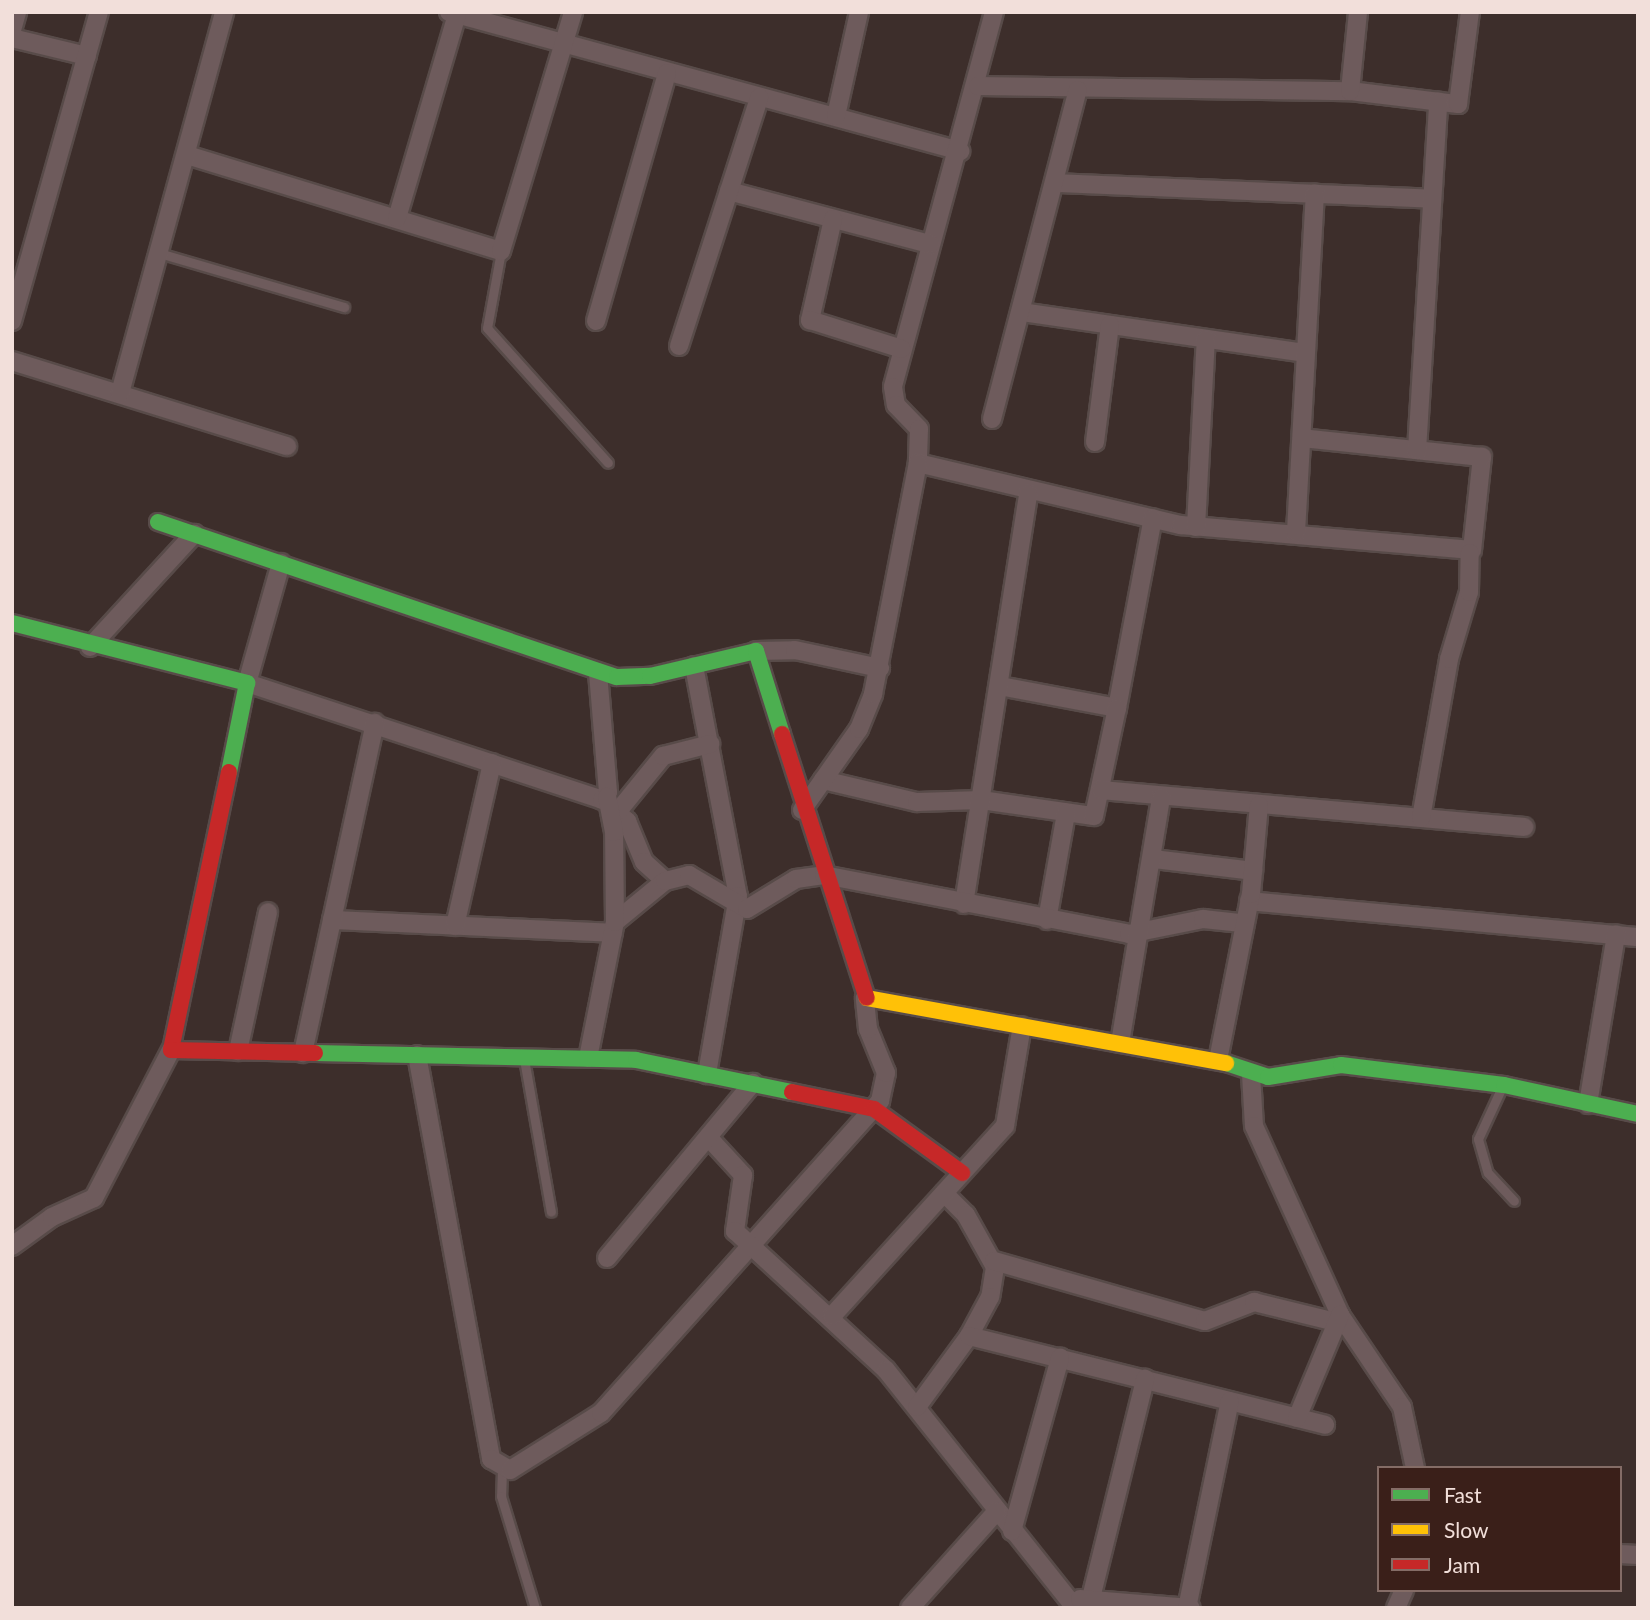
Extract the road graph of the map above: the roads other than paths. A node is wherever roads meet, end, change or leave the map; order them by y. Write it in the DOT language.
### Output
graph roads {
  1 [pos="17,12"];
  2 [pos="99,12"];
  3 [pos="224,12"];
  4 [pos="573,12"];
  5 [pos="859,12"];
  6 [pos="994,12"];
  7 [pos="1358,12"];
  8 [pos="1470,12"];
  9 [pos="459,14"];
  10 [pos="12,30"];
  11 [pos="12,38"];
  12 [pos="564,42"];
  13 [pos="87,56"];
  14 [pos="667,73"];
  15 [pos="978,86"];
  16 [pos="1078,90"];
  17 [pos="1350,91"];
  18 [pos="759,98"];
  19 [pos="1438,102"];
  20 [pos="836,116"];
  21 [pos="960,151"];
  22 [pos="187,155"];
  23 [pos="1056,183"];
  24 [pos="729,191"];
  25 [pos="1315,194"];
  26 [pos="1430,199"];
  27 [pos="397,218"];
  28 [pos="833,219"];
  29 [pos="930,244"];
  30 [pos="501,251"];
  31 [pos="159,253"];
  32 [pos="344,307"];
  33 [pos="14,310"];
  34 [pos="1021,312"];
  35 [pos="596,321"];
  36 [pos="1110,325"];
  37 [pos="1206,339"];
  38 [pos="678,346"];
  39 [pos="902,349"];
  40 [pos="1304,353"];
  41 [pos="12,362"];
  42 [pos="120,393"];
  43 [pos="992,419"];
  44 [pos="1302,438"];
  45 [pos="1094,442"];
  46 [pos="287,446"];
  47 [pos="1417,450"];
  48 [pos="608,463"];
  49 [pos="918,463"];
  50 [pos="1028,494"];
  51 [pos="1153,518"];
  52 [pos="158,522"];
  53 [pos="1196,527"];
  54 [pos="1296,532"];
  55 [pos="194,534"];
  56 [pos="1470,553"];
  57 [pos="281,564"];
  58 [pos="12,622"];
  59 [pos="90,647"];
  60 [pos="756,651"];
  61 [pos="694,666"];
  62 [pos="880,668"];
  63 [pos="598,672"];
  64 [pos="247,683"];
  65 [pos="1000,686"];
  66 [pos="1117,708"];
  67 [pos="375,723"];
  68 [pos="710,744"];
  69 [pos="492,763"];
  70 [pos="823,780"];
  71 [pos="1101,790"];
  72 [pos="1161,797"];
  73 [pos="981,800"];
  74 [pos="612,805"];
  75 [pos="1259,805"];
  76 [pos="802,810"];
  77 [pos="1066,813"];
  78 [pos="1422,818"];
  79 [pos="1524,827"];
  80 [pos="1153,859"];
  81 [pos="1253,871"];
  82 [pos="824,875"];
  83 [pos="665,881"];
  84 [pos="1249,901"];
  85 [pos="964,904"];
  86 [pos="739,906"];
  87 [pos="268,912"];
  88 [pos="332,920"];
  89 [pos="1047,920"];
  90 [pos="1242,923"];
  91 [pos="455,926"];
  92 [pos="614,928"];
  93 [pos="1141,934"];
  94 [pos="1616,934"];
  95 [pos="1638,937"];
  96 [pos="865,998"];
  97 [pos="1022,1026"];
  98 [pos="1120,1043"];
  99 [pos="171,1050"];
  100 [pos="238,1051"];
  101 [pos="303,1053"];
  102 [pos="417,1055"];
  103 [pos="524,1057"];
  104 [pos="588,1058"];
  105 [pos="1218,1060"];
  106 [pos="707,1074"];
  107 [pos="1251,1074"];
  108 [pos="753,1083"];
  109 [pos="1504,1085"];
  110 [pos="1588,1104"];
  111 [pos="874,1109"];
  112 [pos="1638,1114"];
  113 [pos="708,1137"];
  114 [pos="962,1173"];
  115 [pos="944,1193"];
  116 [pos="1514,1200"];
  117 [pos="551,1212"];
  118 [pos="12,1246"];
  119 [pos="752,1246"];
  120 [pos="607,1258"];
  121 [pos="994,1261"];
  122 [pos="832,1316"];
  123 [pos="1338,1318"];
  124 [pos="969,1336"];
  125 [pos="1060,1358"];
  126 [pos="1145,1379"];
  127 [pos="1230,1401"];
  128 [pos="917,1407"];
  129 [pos="1297,1418"];
  130 [pos="1325,1424"];
  131 [pos="1415,1466"];
  132 [pos="502,1470"];
  133 [pos="997,1511"];
  134 [pos="1012,1531"];
  135 [pos="1403,1592"];
  136 [pos="1091,1598"];
  137 [pos="1072,1604"];
  138 [pos="535,1608"];
  139 [pos="910,1608"];
  140 [pos="1188,1608"];
  141 [pos="1396,1608"];
  1 -- 10 [label="street"];
  2 -- 13 [label="street"];
  3 -- 22 [label="street"];
  4 -- 12 [label="street"];
  5 -- 20 [label="street"];
  6 -- 15 [label="street"];
  7 -- 17 [label="street"];
  8 -- 19 [label="street"];
  9 -- 12 [label="street"];
  9 -- 27 [label="street"];
  11 -- 13 [label="street"];
  12 -- 14 [label="street"];
  12 -- 30 [label="street"];
  13 -- 33 [label="street"];
  14 -- 18 [label="street"];
  14 -- 35 [label="street"];
  15 -- 16 [label="street"];
  15 -- 21 [label="street"];
  16 -- 17 [label="street"];
  16 -- 23 [label="street"];
  17 -- 19 [label="street"];
  18 -- 20 [label="street"];
  18 -- 24 [label="street"];
  19 -- 26 [label="street"];
  20 -- 21 [label="street"];
  21 -- 29 [label="street"];
  22 -- 27 [label="street"];
  22 -- 31 [label="street"];
  23 -- 25 [label="street"];
  23 -- 34 [label="street"];
  24 -- 28 [label="street"];
  24 -- 38 [label="street"];
  25 -- 26 [label="street"];
  25 -- 40 [label="street"];
  26 -- 47 [label="street"];
  27 -- 30 [label="street"];
  28 -- 29 [label="street"];
  28 -- 39 [label="street"];
  29 -- 39 [label="street"];
  30 -- 48 [label="lane"];
  31 -- 32 [label="lane"];
  31 -- 42 [label="street"];
  34 -- 36 [label="street"];
  34 -- 43 [label="street"];
  36 -- 37 [label="street"];
  36 -- 45 [label="street"];
  37 -- 40 [label="street"];
  37 -- 53 [label="street"];
  39 -- 49 [label="street"];
  40 -- 44 [label="street"];
  41 -- 42 [label="street"];
  42 -- 46 [label="street"];
  44 -- 47 [label="street"];
  44 -- 54 [label="street"];
  47 -- 56 [label="street"];
  49 -- 50 [label="street"];
  49 -- 62 [label="street"];
  50 -- 51 [label="street"];
  50 -- 65 [label="street"];
  51 -- 53 [label="street"];
  51 -- 66 [label="street"];
  52 -- 55 [label="street"];
  53 -- 54 [label="street"];
  54 -- 56 [label="street"];
  55 -- 57 [label="street"];
  55 -- 59 [label="street"];
  56 -- 78 [label="street"];
  57 -- 63 [label="street"];
  57 -- 64 [label="street"];
  58 -- 59 [label="street"];
  59 -- 64 [label="street"];
  60 -- 61 [label="street"];
  60 -- 62 [label="street"];
  60 -- 76 [label="street"];
  61 -- 63 [label="street"];
  61 -- 68 [label="street"];
  62 -- 70 [label="street"];
  63 -- 74 [label="street"];
  64 -- 67 [label="street"];
  64 -- 99 [label="street"];
  65 -- 66 [label="street"];
  65 -- 73 [label="street"];
  66 -- 71 [label="street"];
  67 -- 69 [label="street"];
  67 -- 88 [label="street"];
  68 -- 74 [label="street"];
  68 -- 86 [label="street"];
  69 -- 74 [label="street"];
  69 -- 91 [label="street"];
  70 -- 73 [label="street"];
  70 -- 76 [label="street"];
  71 -- 72 [label="street"];
  71 -- 77 [label="street"];
  72 -- 75 [label="street"];
  72 -- 80 [label="street"];
  73 -- 77 [label="street"];
  73 -- 85 [label="street"];
  74 -- 83 [label="street"];
  74 -- 92 [label="street"];
  75 -- 78 [label="street"];
  75 -- 81 [label="street"];
  76 -- 82 [label="street"];
  77 -- 89 [label="street"];
  78 -- 79 [label="street"];
  80 -- 81 [label="street"];
  80 -- 93 [label="street"];
  81 -- 84 [label="street"];
  82 -- 85 [label="street"];
  82 -- 86 [label="street"];
  82 -- 96 [label="street"];
  83 -- 86 [label="street"];
  83 -- 92 [label="street"];
  84 -- 90 [label="street"];
  84 -- 94 [label="street"];
  85 -- 89 [label="street"];
  86 -- 106 [label="street"];
  87 -- 100 [label="street"];
  88 -- 91 [label="street"];
  88 -- 101 [label="street"];
  89 -- 93 [label="street"];
  90 -- 93 [label="street"];
  90 -- 105 [label="street"];
  91 -- 92 [label="street"];
  92 -- 104 [label="street"];
  93 -- 98 [label="street"];
  94 -- 95 [label="street"];
  94 -- 110 [label="street"];
  96 -- 97 [label="street"];
  96 -- 111 [label="street"];
  97 -- 98 [label="street"];
  97 -- 114 [label="street"];
  98 -- 105 [label="street"];
  99 -- 100 [label="street"];
  99 -- 118 [label="street"];
  100 -- 101 [label="street"];
  101 -- 102 [label="street"];
  102 -- 103 [label="street"];
  102 -- 132 [label="street"];
  103 -- 104 [label="street"];
  103 -- 117 [label="lane"];
  104 -- 106 [label="street"];
  105 -- 107 [label="street"];
  106 -- 108 [label="street"];
  107 -- 109 [label="street"];
  107 -- 123 [label="street"];
  108 -- 111 [label="street"];
  108 -- 113 [label="street"];
  109 -- 110 [label="street"];
  109 -- 116 [label="lane"];
  110 -- 112 [label="street"];
  111 -- 114 [label="street"];
  111 -- 119 [label="street"];
  113 -- 119 [label="street"];
  113 -- 120 [label="street"];
  114 -- 115 [label="street"];
  115 -- 121 [label="street"];
  115 -- 122 [label="street"];
  119 -- 122 [label="street"];
  119 -- 132 [label="street"];
  121 -- 123 [label="street"];
  121 -- 124 [label="street"];
  122 -- 128 [label="street"];
  123 -- 129 [label="street"];
  123 -- 131 [label="street"];
  124 -- 125 [label="street"];
  124 -- 128 [label="street"];
  125 -- 126 [label="street"];
  125 -- 134 [label="street"];
  126 -- 127 [label="street"];
  126 -- 136 [label="street"];
  127 -- 129 [label="street"];
  127 -- 140 [label="street"];
  128 -- 133 [label="street"];
  129 -- 130 [label="street"];
  132 -- 138 [label="lane"];
  133 -- 134 [label="street"];
  133 -- 139 [label="street"];
  134 -- 137 [label="street"];
  135 -- 141 [label="street"];
  136 -- 137 [label="street"];
  136 -- 140 [label="street"];
}
